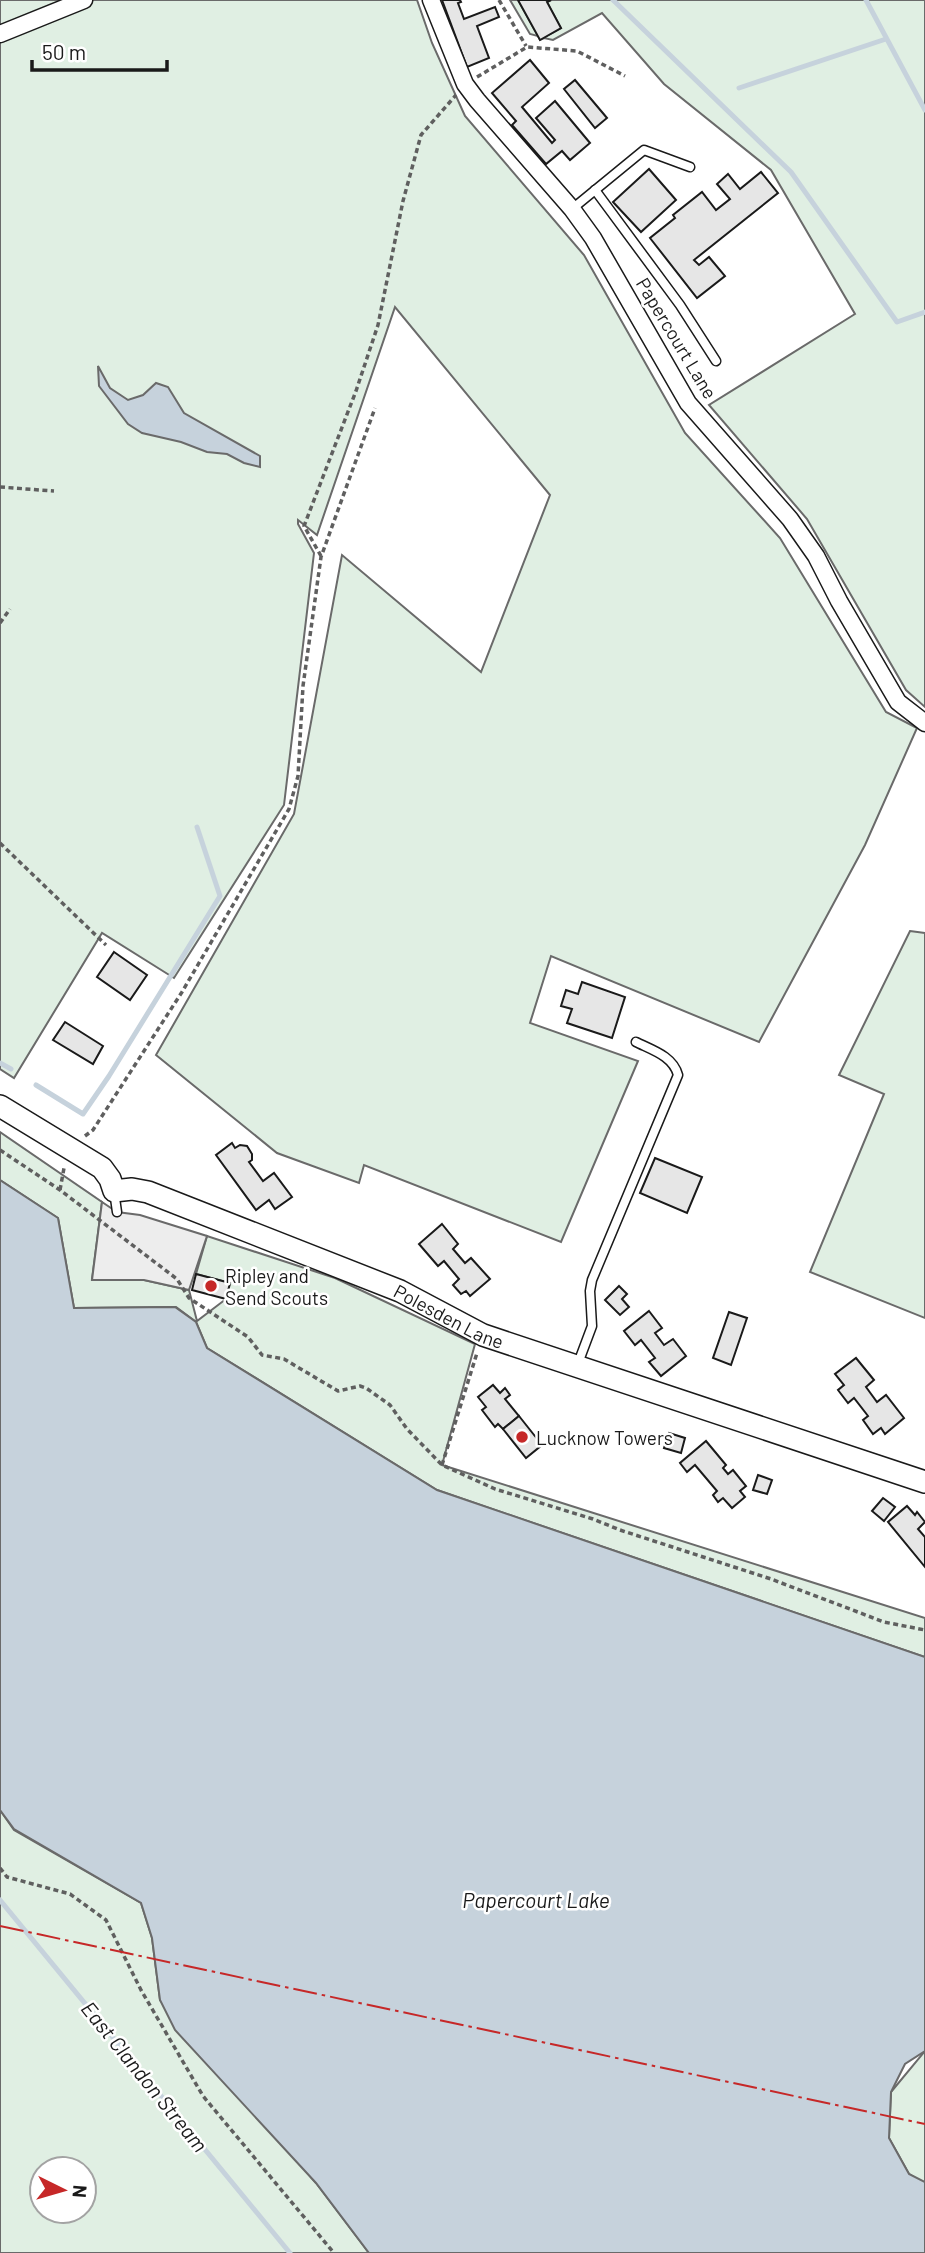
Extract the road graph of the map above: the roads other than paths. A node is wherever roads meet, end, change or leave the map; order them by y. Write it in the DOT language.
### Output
graph roads {
  1 [pos="83,0"];
  2 [pos="431,0"];
  3 [pos="0,34"];
  4 [pos="690,167"];
  5 [pos="595,190"];
  6 [pos="572,209"];
  7 [pos="716,361"];
  8 [pos="925,723"];
  9 [pos="636,1042"];
  10 [pos="0,1106"];
  11 [pos="577,1366"];
  12 [pos="925,1482"];
  1 -- 3 [label="street"];
  2 -- 6 [label="street, Papercourt Lane"];
  4 -- 5 [label="lane"];
  5 -- 6 [label="lane"];
  5 -- 7 [label="lane"];
  6 -- 8 [label="street, Papercourt Lane"];
  9 -- 11 [label="lane"];
  10 -- 11 [label="street, Polesden Lane"];
  11 -- 12 [label="street, Polesden Lane"];
}
